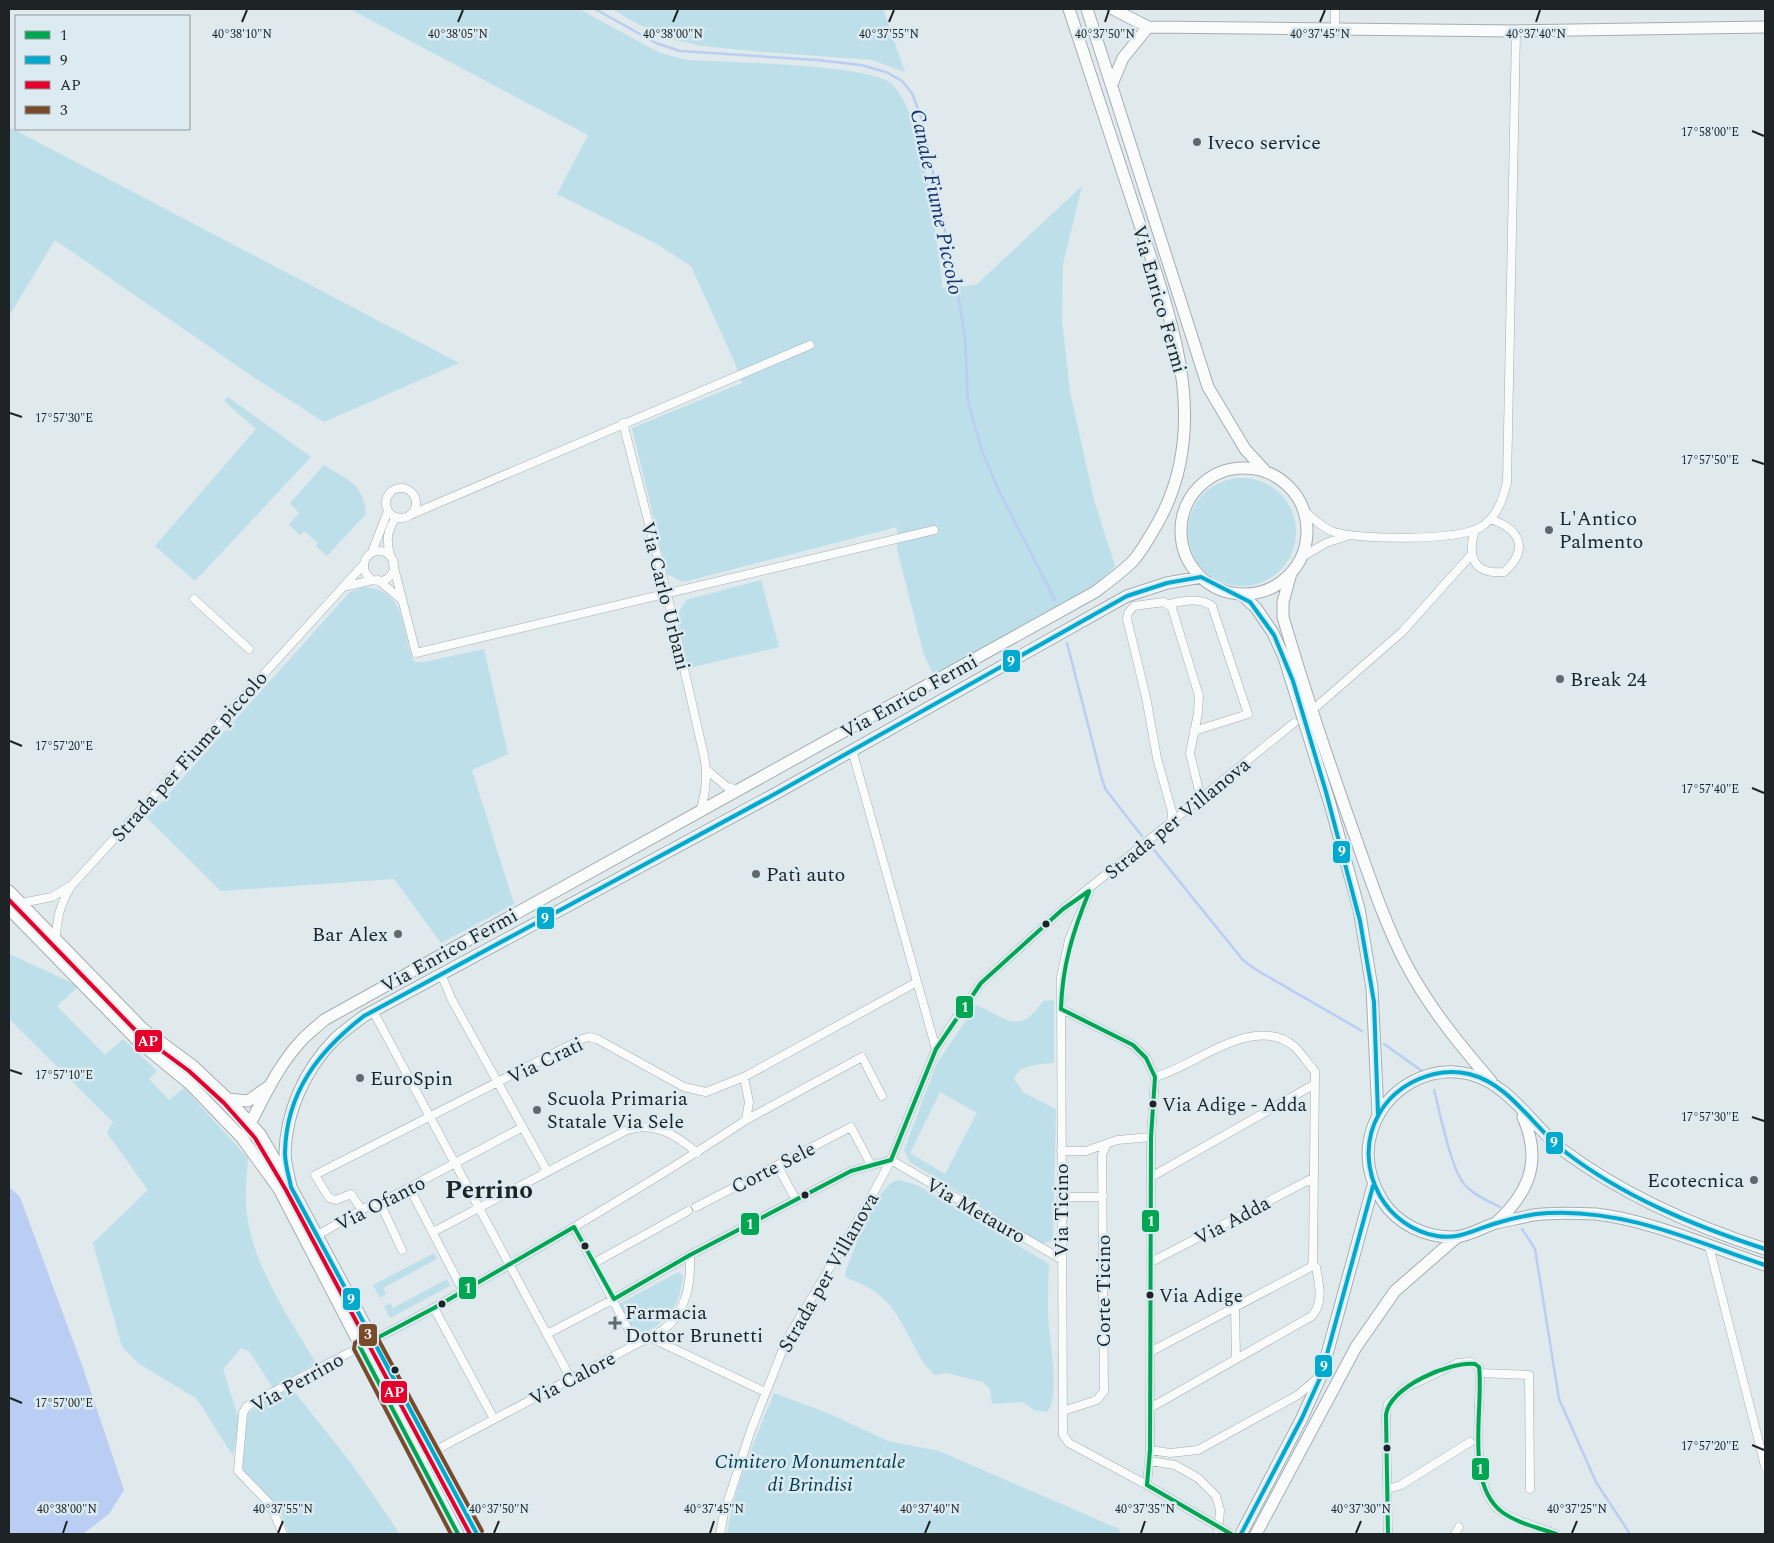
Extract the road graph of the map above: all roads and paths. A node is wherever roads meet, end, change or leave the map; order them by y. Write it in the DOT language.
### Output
graph roads {
  1 [pos="1069,9"];
  2 [pos="1087,9"];
  3 [pos="1113,9"];
  4 [pos="1335,9"];
  5 [pos="1148,26"];
  6 [pos="1765,27"];
  7 [pos="1335,29"];
  8 [pos="1516,31"];
  9 [pos="1112,84"];
  10 [pos="810,345"];
  11 [pos="623,423"];
  12 [pos="1266,472"];
  13 [pos="1196,490"];
  14 [pos="414,497"];
  15 [pos="1171,502"];
  16 [pos="435,503"];
  17 [pos="1303,510"];
  18 [pos="388,511"];
  19 [pos="410,515"];
  20 [pos="396,517"];
  21 [pos="1490,519"];
  22 [pos="1182,525"];
  23 [pos="934,530"];
  24 [pos="1475,530"];
  25 [pos="1349,535"];
  26 [pos="372,552"];
  27 [pos="390,556"];
  28 [pos="1471,556"];
  29 [pos="1300,558"];
  30 [pos="364,564"];
  31 [pos="393,564"];
  32 [pos="1291,573"];
  33 [pos="1201,577"];
  34 [pos="376,580"];
  35 [pos="343,587"];
  36 [pos="667,594"];
  37 [pos="1241,594"];
  38 [pos="194,599"];
  39 [pos="403,601"];
  40 [pos="1168,604"];
  41 [pos="248,648"];
  42 [pos="1318,706"];
  43 [pos="1294,723"];
  44 [pos="1194,731"];
  45 [pos="852,750"];
  46 [pos="707,770"];
  47 [pos="739,790"];
  48 [pos="1201,799"];
  49 [pos="700,812"];
  50 [pos="1171,824"];
  51 [pos="72,885"];
  52 [pos="1089,890"];
  53 [pos="9,891"];
  54 [pos="21,903"];
  55 [pos="9,909"];
  56 [pos="56,938"];
  57 [pos="441,974"];
  58 [pos="918,982"];
  59 [pos="1061,1009"];
  60 [pos="373,1011"];
  61 [pos="936,1049"];
  62 [pos="744,1077"];
  63 [pos="1155,1077"];
  64 [pos="1492,1083"];
  65 [pos="498,1084"];
  66 [pos="1315,1084"];
  67 [pos="269,1086"];
  68 [pos="882,1096"];
  69 [pos="228,1099"];
  70 [pos="1519,1108"];
  71 [pos="1378,1114"];
  72 [pos="431,1117"];
  73 [pos="746,1120"];
  74 [pos="249,1123"];
  75 [pos="522,1127"];
  76 [pos="1151,1137"];
  77 [pos="242,1138"];
  78 [pos="1106,1145"];
  79 [pos="1061,1151"];
  80 [pos="697,1153"];
  81 [pos="891,1160"];
  82 [pos="454,1164"];
  83 [pos="777,1165"];
  84 [pos="872,1166"];
  85 [pos="547,1171"];
  86 [pos="1151,1177"];
  87 [pos="1313,1178"];
  88 [pos="1373,1186"];
  89 [pos="291,1187"];
  90 [pos="409,1187"];
  91 [pos="1061,1197"];
  92 [pos="1103,1197"];
  93 [pos="796,1200"];
  94 [pos="379,1203"];
  95 [pos="479,1207"];
  96 [pos="696,1207"];
  97 [pos="362,1210"];
  98 [pos="688,1211"];
  99 [pos="1496,1223"];
  100 [pos="574,1227"];
  101 [pos="433,1232"];
  102 [pos="316,1236"];
  103 [pos="1457,1237"];
  104 [pos="1709,1246"];
  105 [pos="1765,1249"];
  106 [pos="402,1250"];
  107 [pos="690,1255"];
  108 [pos="1061,1259"];
  109 [pos="1151,1262"];
  110 [pos="510,1263"];
  111 [pos="594,1263"];
  112 [pos="1312,1264"];
  113 [pos="1765,1265"];
  114 [pos="463,1291"];
  115 [pos="614,1299"];
  116 [pos="1235,1307"];
  117 [pos="434,1308"];
  118 [pos="547,1334"];
  119 [pos="649,1337"];
  120 [pos="372,1340"];
  121 [pos="636,1344"];
  122 [pos="360,1346"];
  123 [pos="1150,1352"];
  124 [pos="1236,1359"];
  125 [pos="1480,1373"];
  126 [pos="1321,1376"];
  127 [pos="570,1379"];
  128 [pos="765,1392"];
  129 [pos="1150,1408"];
  130 [pos="1063,1411"];
  131 [pos="494,1419"];
  132 [pos="1470,1442"];
  133 [pos="1150,1450"];
  134 [pos="434,1451"];
  135 [pos="420,1461"];
  136 [pos="1150,1461"];
  137 [pos="1765,1466"];
  138 [pos="1147,1484"];
  139 [pos="1388,1489"];
  140 [pos="1530,1489"];
  141 [pos="283,1534"];
  142 [pos="458,1534"];
  143 [pos="477,1534"];
  144 [pos="720,1534"];
  145 [pos="1218,1534"];
  146 [pos="1231,1534"];
  147 [pos="1241,1534"];
  148 [pos="1256,1534"];
  149 [pos="1388,1534"];
  150 [pos="1556,1534"];
  1 -- 15 [label="main road, Via Enrico Fermi"];
  2 -- 9 [label="main road, Via Enrico Fermi"];
  3 -- 5 [label="main road"];
  4 -- 7 [label="street"];
  5 -- 7 [label="main road"];
  5 -- 9 [label="main road"];
  6 -- 8 [label="main road"];
  7 -- 8 [label="main road"];
  8 -- 21 [label="street"];
  9 -- 12 [label="main road, Via Enrico Fermi"];
  10 -- 11 [label="street"];
  11 -- 16 [label="street"];
  11 -- 36 [label="street, Via Carlo Urbani"];
  12 -- 13 [label="main road"];
  12 -- 17 [label="main road"];
  13 -- 15 [label="main road"];
  13 -- 22 [label="main road"];
  14 -- 16 [label="street"];
  14 -- 18 [label="street"];
  14 -- 19 [label="street"];
  15 -- 22 [label="main road"];
  15 -- 47 [label="main road, Via Enrico Fermi"];
  16 -- 19 [label="street"];
  17 -- 25 [label="street"];
  17 -- 29 [label="main road"];
  18 -- 20 [label="street"];
  18 -- 26 [label="street"];
  19 -- 20 [label="street"];
  20 -- 27 [label="street"];
  21 -- 24 [label="street"];
  21 -- 28 [label="street"];
  22 -- 33 [label="main road"];
  23 -- 36 [label="street"];
  24 -- 25 [label="street"];
  24 -- 28 [label="street"];
  25 -- 29 [label="street"];
  26 -- 27 [label="street"];
  26 -- 30 [label="street"];
  27 -- 31 [label="street"];
  28 -- 42 [label="street"];
  29 -- 32 [label="main road"];
  30 -- 34 [label="street"];
  30 -- 35 [label="street, Strada per Fiume piccolo"];
  31 -- 34 [label="street"];
  31 -- 39 [label="street"];
  32 -- 37 [label="main road"];
  32 -- 64 [label="main road"];
  33 -- 37 [label="main road"];
  33 -- 45 [label="main road, Via Enrico Fermi"];
  34 -- 35 [label="street"];
  34 -- 39 [label="street"];
  35 -- 51 [label="street, Strada per Fiume piccolo"];
  36 -- 39 [label="street"];
  36 -- 46 [label="street, Via Carlo Urbani"];
  37 -- 71 [label="main road"];
  38 -- 41 [label="street"];
  40 -- 44 [label="street"];
  40 -- 44 [label="street"];
  40 -- 50 [label="street"];
  43 -- 48 [label="street, Strada per Villanova"];
  44 -- 48 [label="street"];
  45 -- 57 [label="main road, Via Enrico Fermi"];
  45 -- 58 [label="street, Via Enrico Fermi"];
  46 -- 47 [label="street"];
  46 -- 49 [label="street, Via Carlo Urbani"];
  47 -- 49 [label="main road, Via Enrico Fermi"];
  48 -- 50 [label="street, Strada per Villanova"];
  49 -- 67 [label="main road, Via Enrico Fermi"];
  50 -- 52 [label="street, Strada per Villanova"];
  51 -- 54 [label="street, Strada per Fiume piccolo"];
  51 -- 56 [label="street"];
  52 -- 59 [label="street, Via Ticino"];
  52 -- 61 [label="street, Strada per Villanova"];
  53 -- 54 [label="main road"];
  54 -- 56 [label="main road"];
  55 -- 77 [label="main road"];
  56 -- 69 [label="main road"];
  57 -- 60 [label="main road, Via Enrico Fermi"];
  57 -- 65 [label="street"];
  58 -- 61 [label="street, Via Enrico Fermi"];
  58 -- 62 [label="street, Via Crati"];
  59 -- 63 [label="street"];
  59 -- 79 [label="street, Via Ticino"];
  60 -- 72 [label="street"];
  60 -- 89 [label="main road, Via Enrico Fermi"];
  61 -- 81 [label="street, Strada per Villanova"];
  62 -- 65 [label="street, Via Crati"];
  62 -- 73 [label="street"];
  63 -- 66 [label="street"];
  63 -- 76 [label="street"];
  64 -- 70 [label="main road"];
  64 -- 71 [label="main road"];
  65 -- 72 [label="street, Via Crati"];
  65 -- 75 [label="street"];
  66 -- 86 [label="street"];
  66 -- 87 [label="street"];
  67 -- 69 [label="main road, Via Enrico Fermi"];
  67 -- 74 [label="main road, Via Enrico Fermi"];
  68 -- 73 [label="street, Via Perrino"];
  69 -- 74 [label="main road"];
  70 -- 99 [label="main road"];
  70 -- 105 [label="main road"];
  71 -- 88 [label="main road"];
  72 -- 82 [label="street"];
  72 -- 97 [label="street, Via Crati"];
  73 -- 80 [label="street, Via Perrino"];
  74 -- 77 [label="main road, Via Enrico Fermi"];
  74 -- 89 [label="main road"];
  75 -- 82 [label="street, Via Ofanto"];
  75 -- 85 [label="street"];
  76 -- 78 [label="street"];
  76 -- 86 [label="street"];
  77 -- 122 [label="main road"];
  78 -- 79 [label="street"];
  78 -- 92 [label="street, Corte Ticino"];
  79 -- 91 [label="street, Via Ticino"];
  80 -- 85 [label="street"];
  80 -- 100 [label="street, Via Perrino"];
  81 -- 84 [label="street"];
  81 -- 108 [label="street, Via Metauro"];
  81 -- 128 [label="street, Strada per Villanova"];
  82 -- 90 [label="street, Via Ofanto"];
  82 -- 95 [label="street"];
  83 -- 84 [label="street, Corte Sele"];
  83 -- 93 [label="street"];
  83 -- 96 [label="street, Corte Sele"];
  84 -- 93 [label="street"];
  85 -- 95 [label="street"];
  86 -- 109 [label="street"];
  87 -- 109 [label="street, Via Adda"];
  87 -- 112 [label="street"];
  88 -- 103 [label="main road"];
  88 -- 126 [label="main road"];
  89 -- 102 [label="main road"];
  90 -- 94 [label="street, Via Ofanto"];
  90 -- 101 [label="street"];
  91 -- 92 [label="street"];
  91 -- 108 [label="street, Via Ticino"];
  92 -- 130 [label="street, Corte Ticino"];
  93 -- 107 [label="street"];
  94 -- 97 [label="street, Via Ofanto"];
  94 -- 106 [label="street"];
  95 -- 101 [label="street"];
  95 -- 110 [label="street"];
  97 -- 102 [label="street, Via Ofanto"];
  98 -- 111 [label="street"];
  99 -- 103 [label="main road"];
  99 -- 104 [label="main road"];
  100 -- 110 [label="street, Via Perrino"];
  100 -- 111 [label="street"];
  101 -- 114 [label="street"];
  102 -- 120 [label="main road"];
  103 -- 148 [label="main road"];
  104 -- 113 [label="main road"];
  104 -- 137 [label="street"];
  107 -- 115 [label="street"];
  107 -- 119 [label="street, Via Calore"];
  108 -- 130 [label="street, Via Ticino"];
  109 -- 123 [label="street"];
  110 -- 114 [label="street, Via Perrino"];
  110 -- 118 [label="street"];
  111 -- 115 [label="street"];
  112 -- 116 [label="street"];
  112 -- 124 [label="street"];
  114 -- 117 [label="street, Via Perrino"];
  115 -- 118 [label="street"];
  115 -- 121 [label="street"];
  116 -- 123 [label="street"];
  116 -- 124 [label="street"];
  117 -- 120 [label="street, Via Perrino"];
  117 -- 131 [label="street"];
  118 -- 127 [label="street"];
  119 -- 121 [label="street, Via Calore"];
  119 -- 128 [label="street"];
  120 -- 122 [label="street, Via Perrino"];
  120 -- 134 [label="main road"];
  121 -- 127 [label="street, Via Calore"];
  122 -- 135 [label="main road"];
  122 -- 141 [label="street, Via Perrino"];
  123 -- 129 [label="street"];
  124 -- 129 [label="street"];
  125 -- 139 [label="street"];
  125 -- 140 [label="street"];
  125 -- 150 [label="street"];
  126 -- 133 [label="street"];
  126 -- 147 [label="main road"];
  127 -- 131 [label="street, Via Calore"];
  128 -- 144 [label="street, Strada per Villanova"];
  129 -- 133 [label="street"];
  130 -- 138 [label="street, Via Ticino"];
  131 -- 134 [label="street, Via Calore"];
  132 -- 139 [label="street"];
  133 -- 136 [label="street"];
  134 -- 135 [label="street, Via Calore"];
  134 -- 143 [label="main road"];
  135 -- 142 [label="main road"];
  136 -- 138 [label="street"];
  136 -- 145 [label="street"];
  138 -- 146 [label="street, Via Ticino, bridge"];
  139 -- 149 [label="street"];
}
